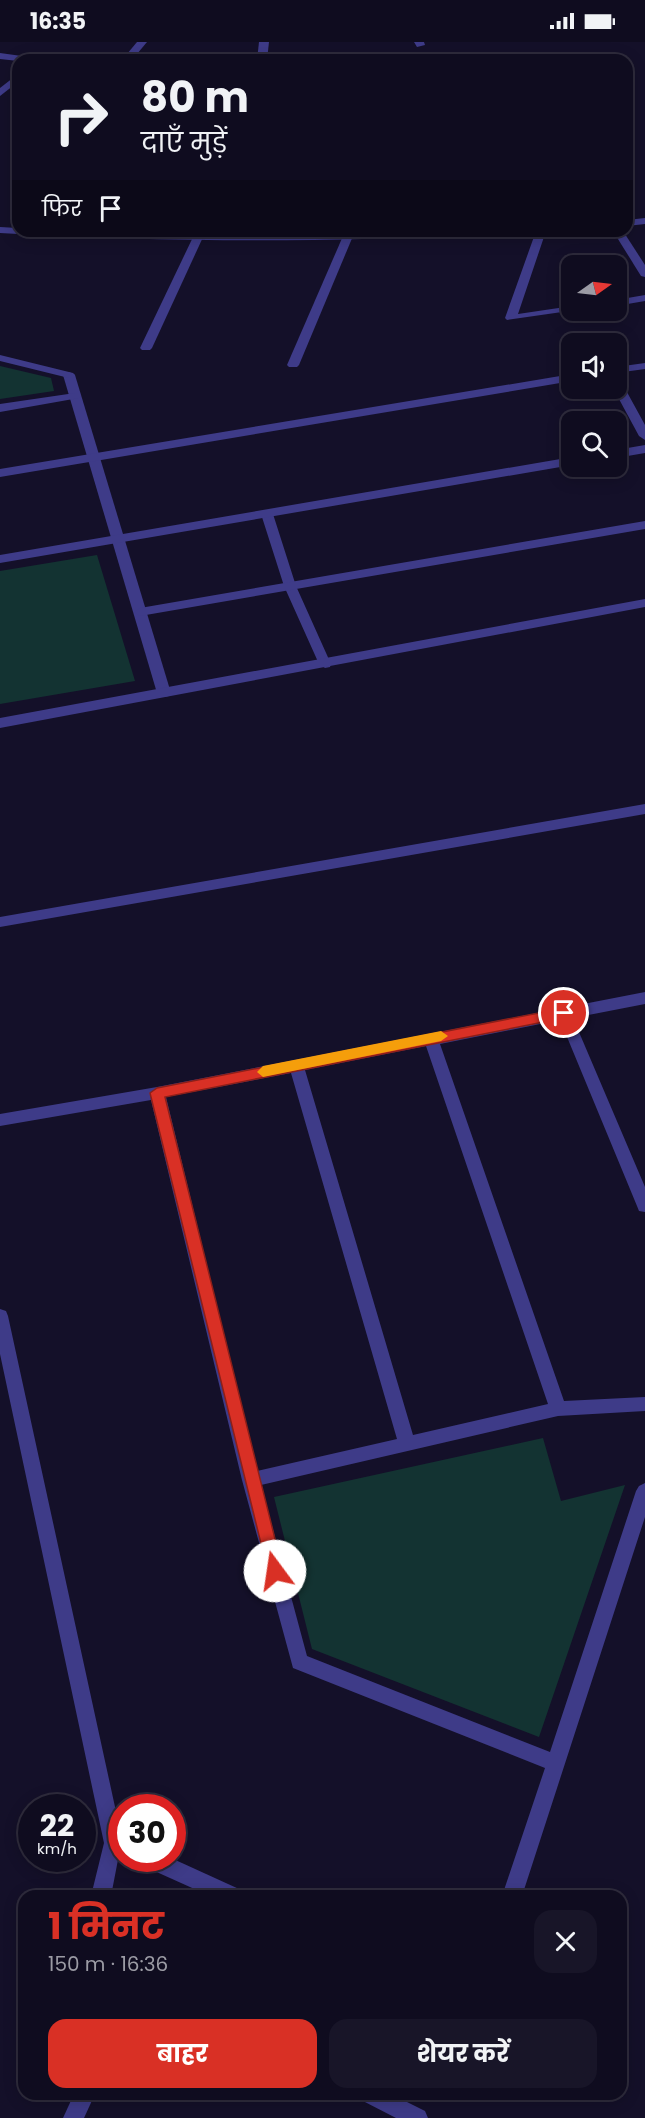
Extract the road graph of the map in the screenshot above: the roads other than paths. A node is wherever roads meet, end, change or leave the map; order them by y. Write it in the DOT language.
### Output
graph roads {
  1 [pos="142,42"];
  2 [pos="132,54"];
  3 [pos="12,82"];
  4 [pos="0,93"];
  5 [pos="198,237"];
  6 [pos="348,237"];
  7 [pos="539,237"];
  8 [pos="622,237"];
  9 [pos="645,274"];
  10 [pos="645,298"];
  11 [pos="627,301"];
  12 [pos="561,311"];
  13 [pos="146,348"];
  14 [pos="0,358"];
  15 [pos="293,365"];
  16 [pos="645,366"];
  17 [pos="627,368"];
  18 [pos="561,379"];
  19 [pos="75,396"];
  20 [pos="625,399"];
  21 [pos="0,408"];
  22 [pos="645,436"];
  23 [pos="645,449"];
  24 [pos="627,452"];
  25 [pos="96,458"];
  26 [pos="561,463"];
  27 [pos="0,473"];
  28 [pos="267,514"];
  29 [pos="645,525"];
  30 [pos="118,539"];
  31 [pos="0,559"];
  32 [pos="290,586"];
  33 [pos="645,603"];
  34 [pos="140,612"];
  35 [pos="325,664"];
  36 [pos="164,693"];
  37 [pos="0,723"];
  38 [pos="645,808"];
  39 [pos="0,922"];
  40 [pos="645,998"];
  41 [pos="564,1013"];
  42 [pos="431,1038"];
  43 [pos="296,1065"];
  44 [pos="157,1093"];
  45 [pos="0,1119"];
  46 [pos="645,1206"];
  47 [pos="0,1316"];
  48 [pos="645,1404"];
  49 [pos="558,1409"];
  50 [pos="407,1443"];
  51 [pos="251,1480"];
  52 [pos="645,1491"];
  53 [pos="557,1764"];
  54 [pos="108,1804"];
  55 [pos="109,1872"];
  56 [pos="179,1872"];
  57 [pos="103,1890"];
  58 [pos="219,1890"];
  59 [pos="514,1890"];
  60 [pos="82,2100"];
  61 [pos="382,2100"];
  62 [pos="73,2118"];
  63 [pos="418,2118"];
  1 -- 2 [label="street"];
  3 -- 4 [label="street"];
  5 -- 13 [label="street"];
  6 -- 15 [label="street"];
  7 -- 12 [label="street"];
  8 -- 9 [label="street"];
  10 -- 11 [label="street"];
  14 -- 19 [label="street"];
  16 -- 17 [label="street"];
  18 -- 25 [label="street"];
  19 -- 21 [label="street"];
  19 -- 25 [label="street"];
  20 -- 22 [label="street"];
  23 -- 24 [label="street"];
  25 -- 27 [label="street"];
  25 -- 30 [label="street"];
  26 -- 28 [label="street"];
  28 -- 30 [label="street"];
  28 -- 32 [label="street"];
  29 -- 32 [label="street"];
  30 -- 31 [label="street"];
  30 -- 34 [label="street"];
  32 -- 34 [label="street"];
  32 -- 35 [label="street"];
  33 -- 35 [label="street"];
  34 -- 36 [label="street"];
  35 -- 36 [label="street"];
  36 -- 37 [label="street"];
  38 -- 39 [label="street"];
  40 -- 41 [label="street"];
  41 -- 42 [label="street"];
  41 -- 46 [label="street"];
  42 -- 43 [label="street"];
  42 -- 49 [label="street"];
  43 -- 44 [label="street"];
  43 -- 50 [label="street"];
  44 -- 45 [label="street"];
  44 -- 51 [label="street"];
  47 -- 54 [label="street"];
  48 -- 49 [label="street"];
  49 -- 50 [label="street"];
  50 -- 51 [label="street"];
  51 -- 53 [label="street"];
  52 -- 53 [label="street"];
  53 -- 59 [label="street"];
  55 -- 57 [label="street"];
  56 -- 58 [label="street"];
  60 -- 62 [label="street"];
  61 -- 63 [label="street"];
}
